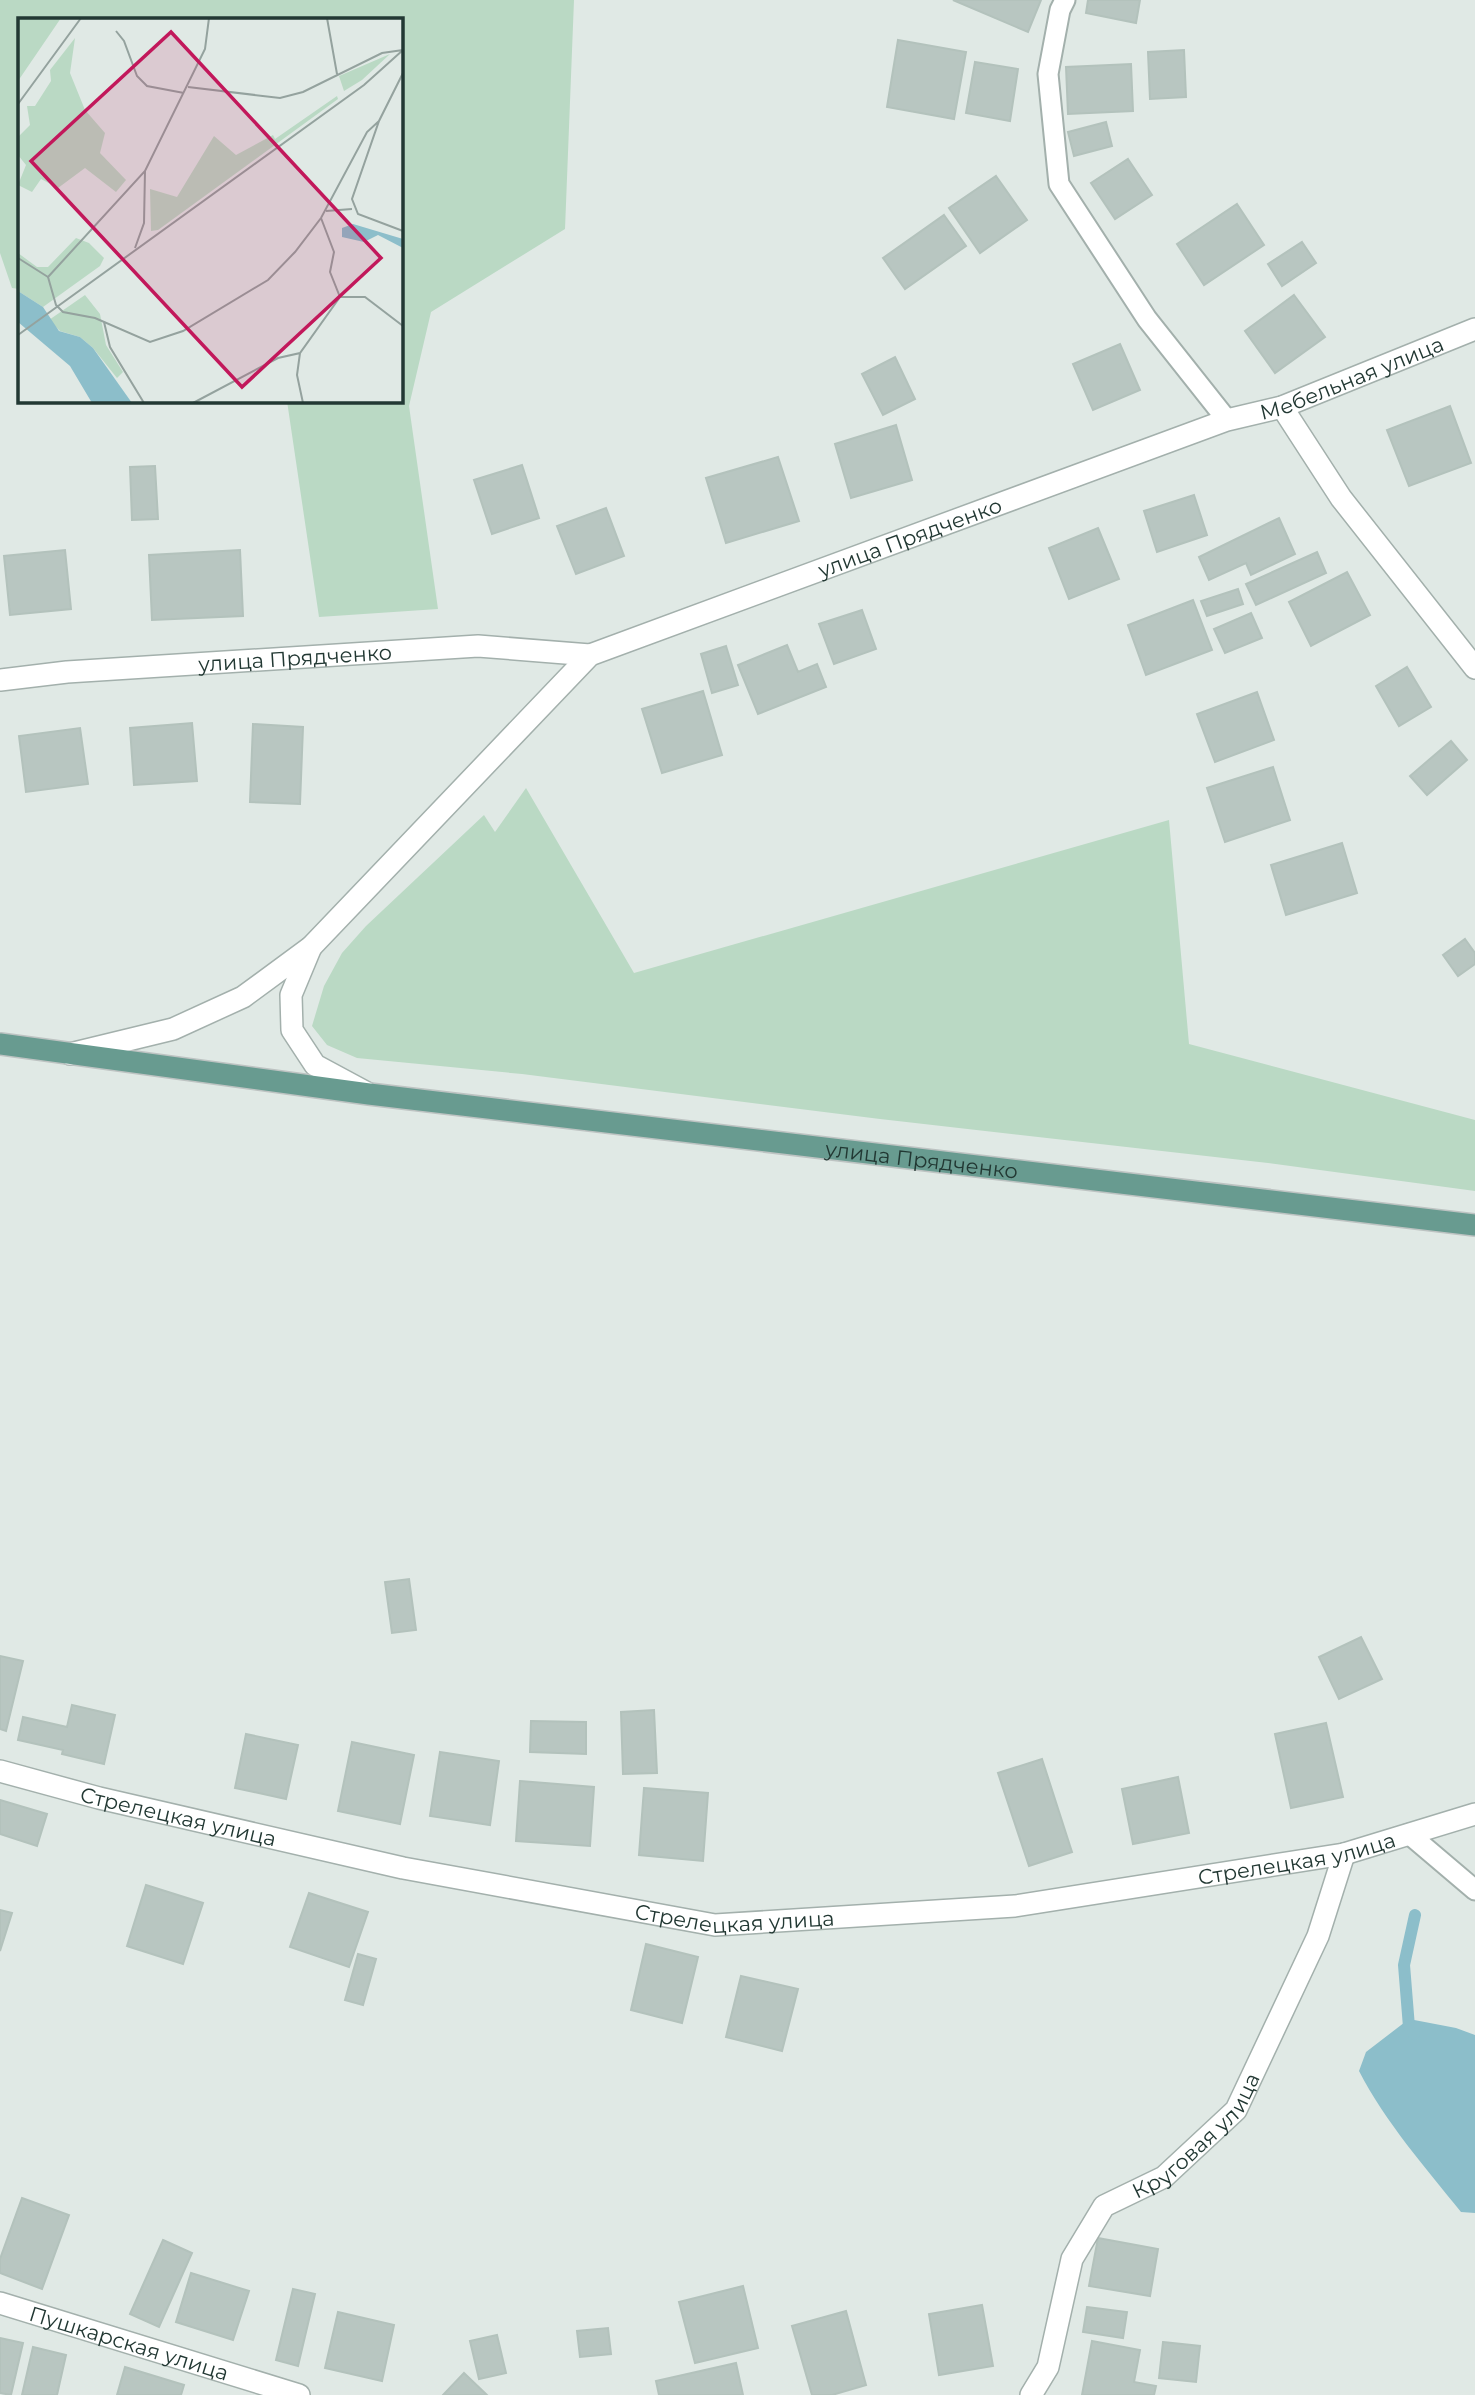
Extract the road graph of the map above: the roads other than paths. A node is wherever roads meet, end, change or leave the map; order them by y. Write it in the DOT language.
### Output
graph roads {
  1 [pos="1065,0"];
  2 [pos="1475,329"];
  3 [pos="1282,407"];
  4 [pos="1227,421"];
  5 [pos="590,655"];
  6 [pos="1475,668"];
  7 [pos="0,680"];
  8 [pos="311,947"];
  9 [pos="0,1044"];
  10 [pos="68,1054"];
  11 [pos="369,1094"];
  12 [pos="1475,1225"];
  13 [pos="0,1771"];
  14 [pos="1475,1814"];
  15 [pos="1409,1834"];
  16 [pos="1344,1854"];
  17 [pos="1475,1890"];
  18 [pos="0,2302"];
  19 [pos="299,2395"];
  20 [pos="1031,2395"];
  1 -- 4 [label="lane"];
  2 -- 3 [label="street, Мебельная улица"];
  3 -- 4 [label="street, Мебельная улица"];
  3 -- 6 [label="street"];
  4 -- 5 [label="street, улица Прядченко"];
  5 -- 7 [label="street, улица Прядченко"];
  5 -- 8 [label="street, улица Прядченко"];
  8 -- 10 [label="street, улица Прядченко"];
  8 -- 11 [label="street, улица Прядченко"];
  9 -- 10 [label="main road, улица Прядченко"];
  10 -- 11 [label="main road, улица Прядченко"];
  11 -- 12 [label="main road, улица Прядченко"];
  13 -- 16 [label="street, Стрелецкая улица"];
  14 -- 15 [label="street, Стрелецкая улица"];
  15 -- 16 [label="street, Стрелецкая улица"];
  15 -- 17 [label="lane"];
  16 -- 20 [label="street, Круговая улица"];
  18 -- 19 [label="street, Пушкарская улица"];
}
